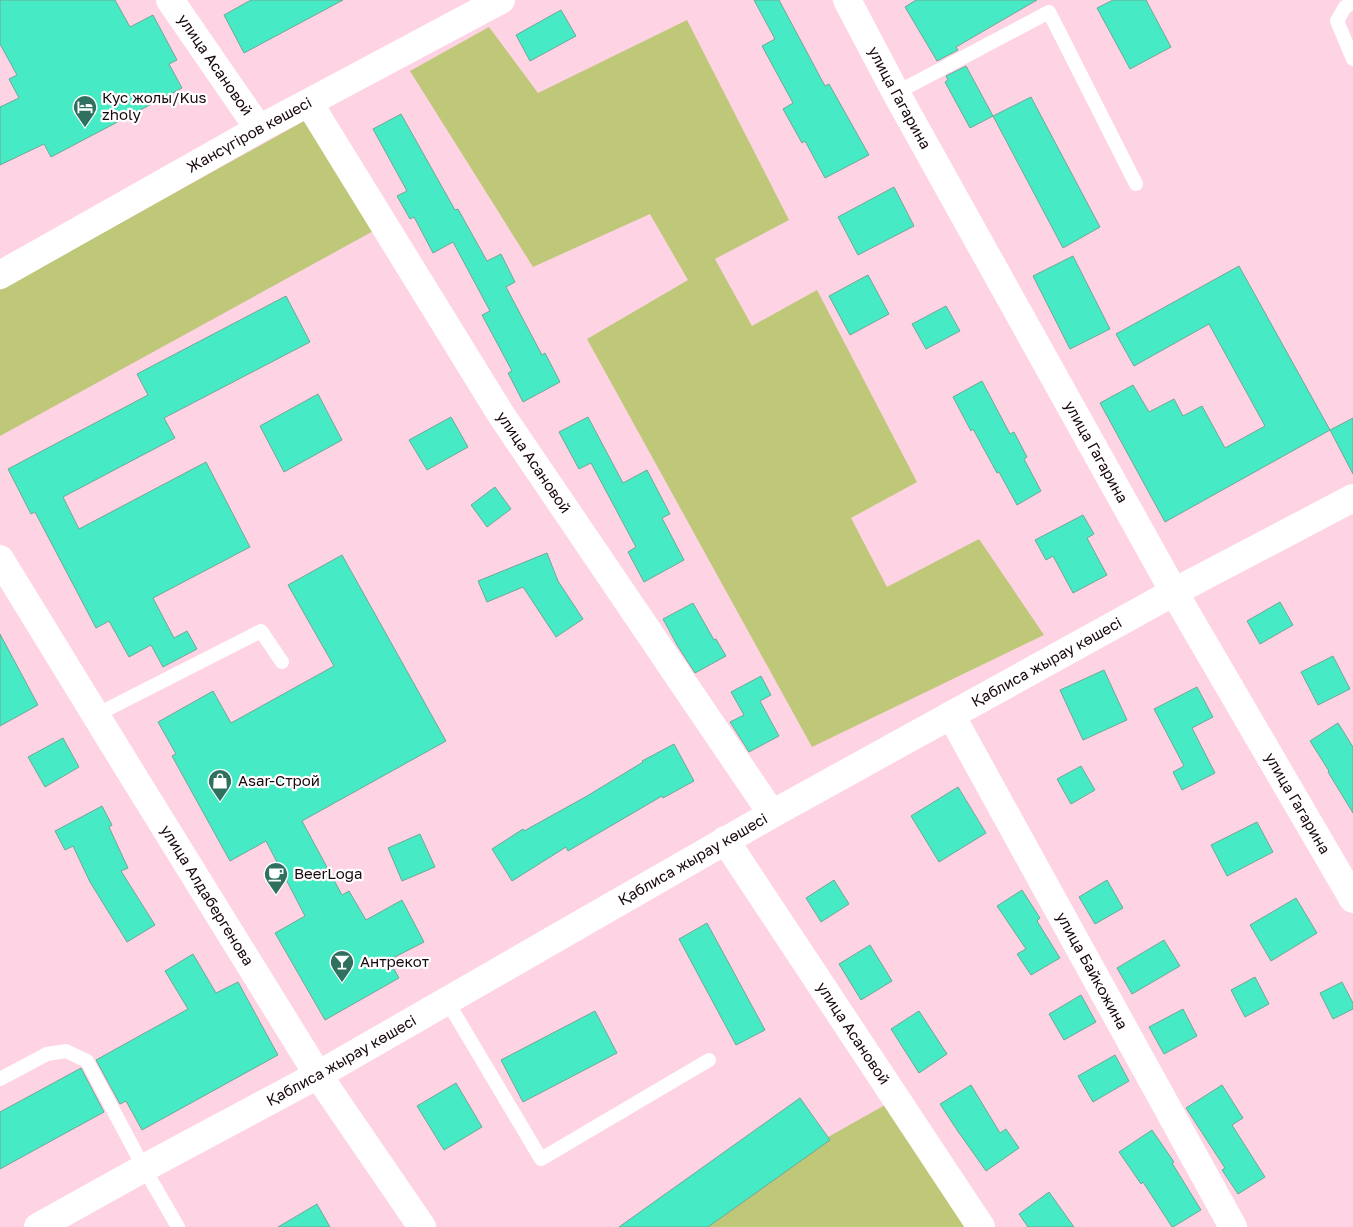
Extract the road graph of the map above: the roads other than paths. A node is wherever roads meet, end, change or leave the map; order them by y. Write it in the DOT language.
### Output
graph roads {
  1 [pos="170,0"];
  2 [pos="846,0"];
  3 [pos="1353,3"];
  4 [pos="485,4"];
  5 [pos="1353,59"];
  6 [pos="896,94"];
  7 [pos="309,102"];
  8 [pos="260,129"];
  9 [pos="1136,184"];
  10 [pos="0,275"];
  11 [pos="1353,498"];
  12 [pos="0,559"];
  13 [pos="1174,592"];
  14 [pos="282,662"];
  15 [pos="96,715"];
  16 [pos="951,715"];
  17 [pos="772,814"];
  18 [pos="725,840"];
  19 [pos="1353,899"];
  20 [pos="447,1001"];
  21 [pos="710,1060"];
  22 [pos="318,1075"];
  23 [pos="0,1079"];
  24 [pos="144,1168"];
  25 [pos="38,1227"];
  26 [pos="178,1227"];
  27 [pos="422,1227"];
  28 [pos="981,1227"];
  29 [pos="1233,1227"];
  1 -- 8 [label="street, улица Асановой"];
  2 -- 6 [label="street, улица Гагарина"];
  3 -- 5 [label="lane"];
  4 -- 7 [label="street, Жансүгіров көшесі"];
  6 -- 9 [label="lane"];
  6 -- 13 [label="street, улица Гагарина"];
  7 -- 8 [label="street, Жансүгіров көшесі"];
  7 -- 17 [label="street, улица Асановой"];
  8 -- 10 [label="street, Жансүгіров көшесі"];
  11 -- 13 [label="street, Қаблиса жырау көшесі"];
  12 -- 15 [label="street, улица Алдабергенова"];
  13 -- 16 [label="street, Қаблиса жырау көшесі"];
  13 -- 19 [label="street, улица Гагарина"];
  14 -- 15 [label="lane"];
  15 -- 22 [label="street, улица Алдабергенова"];
  16 -- 17 [label="street, Қаблиса жырау көшесі"];
  16 -- 29 [label="street, улица Байкожина"];
  17 -- 18 [label="street, Қаблиса жырау көшесі"];
  18 -- 20 [label="street, Қаблиса жырау көшесі"];
  18 -- 28 [label="street, улица Асановой"];
  20 -- 21 [label="lane"];
  20 -- 22 [label="street, Қаблиса жырау көшесі"];
  22 -- 24 [label="street, Қаблиса жырау көшесі"];
  22 -- 27 [label="street, улица Алдабергенова"];
  23 -- 24 [label="lane"];
  24 -- 25 [label="street, Қаблиса жырау көшесі"];
  24 -- 26 [label="lane"];
}
